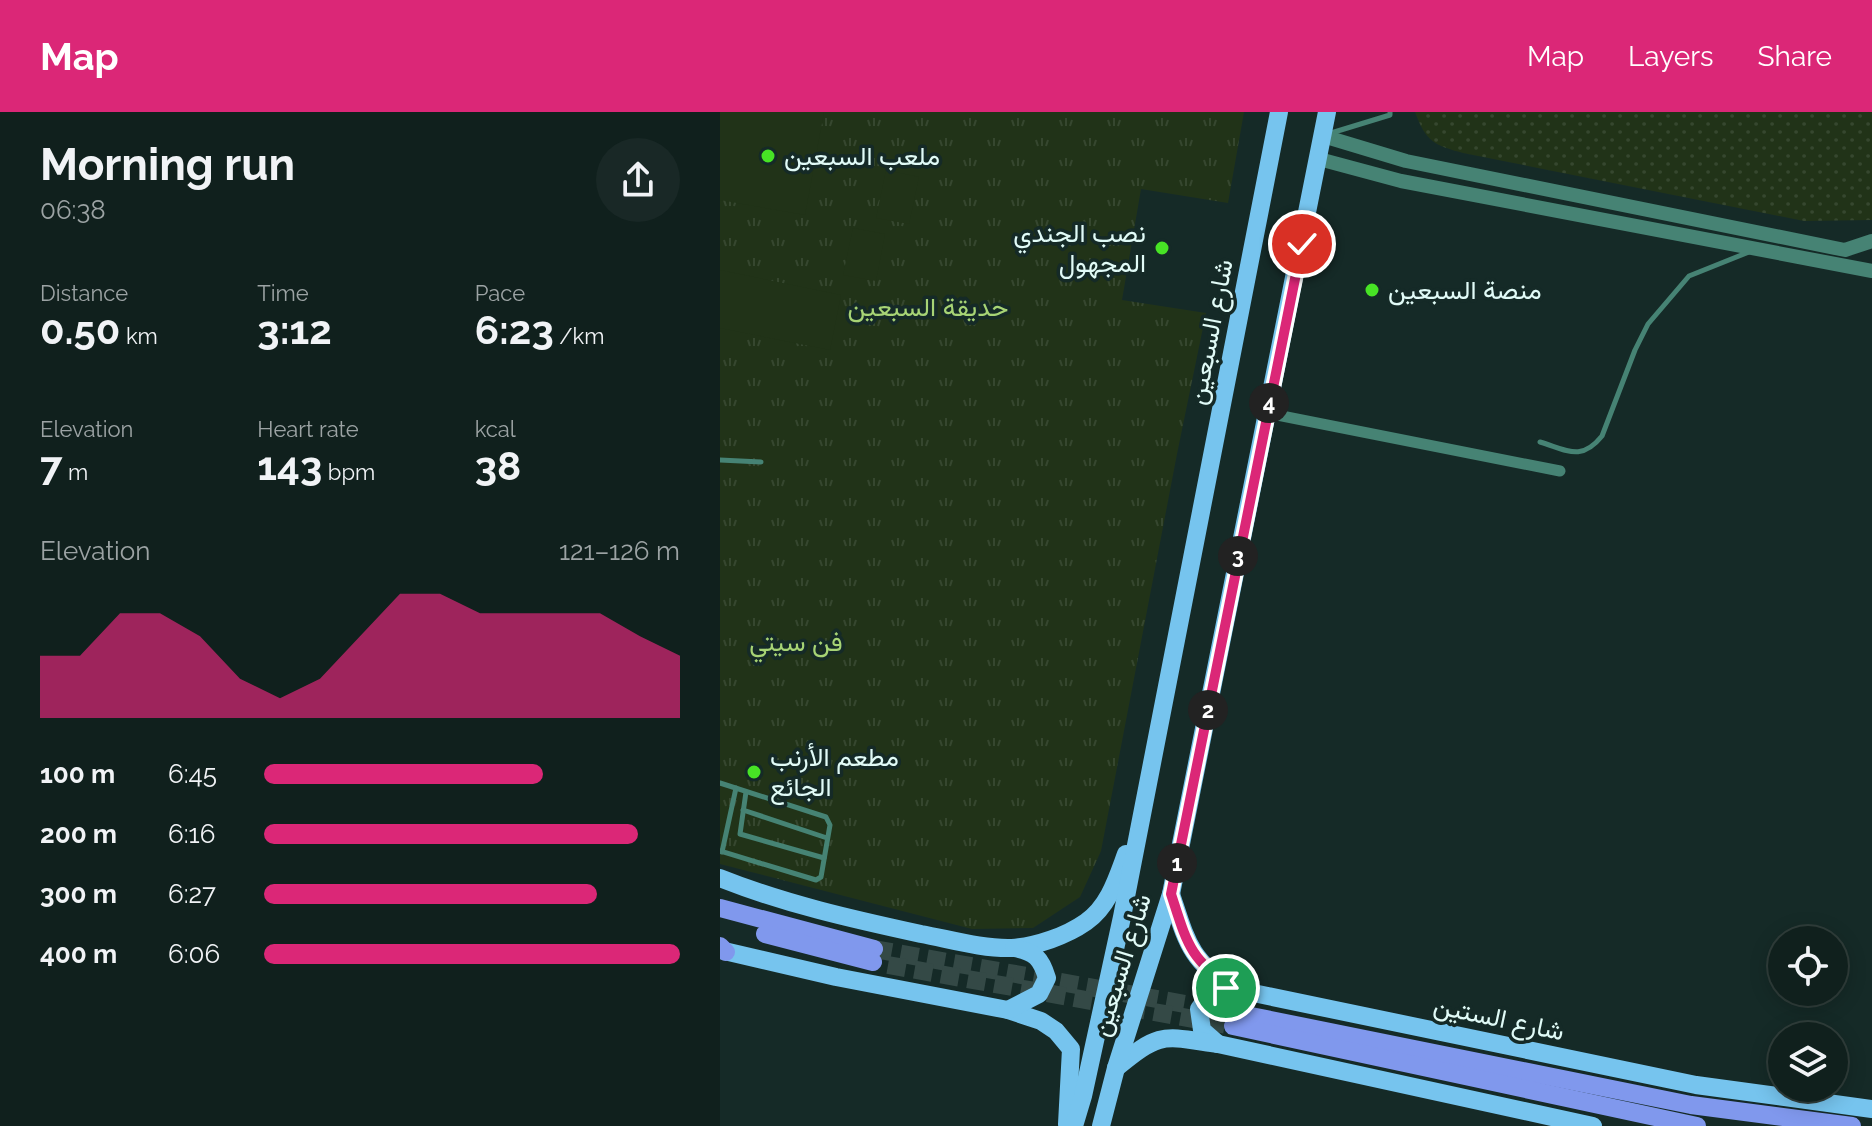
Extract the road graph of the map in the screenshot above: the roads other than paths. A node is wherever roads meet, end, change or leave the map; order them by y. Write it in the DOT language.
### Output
graph roads {
  1 [pos="1279,112"];
  2 [pos="1327,112"];
  3 [pos="1390,112"];
  4 [pos="1323,136"];
  5 [pos="1319,159"];
  6 [pos="1757,233"];
  7 [pos="1872,241"];
  8 [pos="1753,249"];
  9 [pos="1845,250"];
  10 [pos="1840,265"];
  11 [pos="1872,271"];
  12 [pos="1267,413"];
  13 [pos="1540,442"];
  14 [pos="720,460"];
  15 [pos="761,462"];
  16 [pos="1560,471"];
  17 [pos="720,783"];
  18 [pos="736,788"];
  19 [pos="746,792"];
  20 [pos="743,810"];
  21 [pos="1144,811"];
  22 [pos="827,838"];
  23 [pos="721,852"];
  24 [pos="824,858"];
  25 [pos="720,878"];
  26 [pos="1171,894"];
  27 [pos="720,908"];
  28 [pos="720,921"];
  29 [pos="1011,948"];
  30 [pos="722,949"];
  31 [pos="1234,989"];
  32 [pos="1008,1010"];
  33 [pos="1218,1044"];
  34 [pos="1116,1068"];
  35 [pos="1872,1109"];
  36 [pos="1067,1126"];
  37 [pos="1074,1126"];
  38 [pos="1101,1126"];
  39 [pos="1593,1126"];
  40 [pos="1697,1126"];
  41 [pos="1852,1126"];
  1 -- 21 [label="main road, شارع السبعين"];
  2 -- 4 [label="main road, شارع السبعين"];
  3 -- 4 [label="lane"];
  4 -- 5 [label="main road, شارع السبعين"];
  4 -- 6 [label="street"];
  5 -- 8 [label="street"];
  5 -- 12 [label="main road, شارع السبعين"];
  6 -- 8 [label="street"];
  6 -- 9 [label="street"];
  7 -- 9 [label="street"];
  8 -- 10 [label="street"];
  8 -- 13 [label="lane"];
  9 -- 10 [label="street"];
  10 -- 11 [label="street"];
  12 -- 16 [label="street"];
  12 -- 26 [label="main road, شارع السبعين"];
  14 -- 15 [label="lane"];
  17 -- 18 [label="lane"];
  18 -- 19 [label="lane"];
  18 -- 23 [label="lane"];
  19 -- 20 [label="lane"];
  19 -- 22 [label="lane"];
  20 -- 22 [label="lane"];
  20 -- 24 [label="lane"];
  21 -- 29 [label="main road"];
  21 -- 37 [label="main road, شارع السبعين"];
  22 -- 24 [label="lane"];
  23 -- 24 [label="lane"];
  25 -- 29 [label="main road"];
  26 -- 31 [label="main road, شارع الستين"];
  26 -- 34 [label="main road, شارع السبعين"];
  27 -- 28 [label="highway"];
  29 -- 32 [label="main road"];
  30 -- 32 [label="main road"];
  31 -- 33 [label="main road"];
  31 -- 35 [label="main road, شارع الستين"];
  32 -- 36 [label="main road"];
  33 -- 34 [label="main road"];
  33 -- 39 [label="main road"];
  34 -- 38 [label="main road, شارع السبعين"];
  40 -- 41 [label="highway, شارع الستين"];
}
